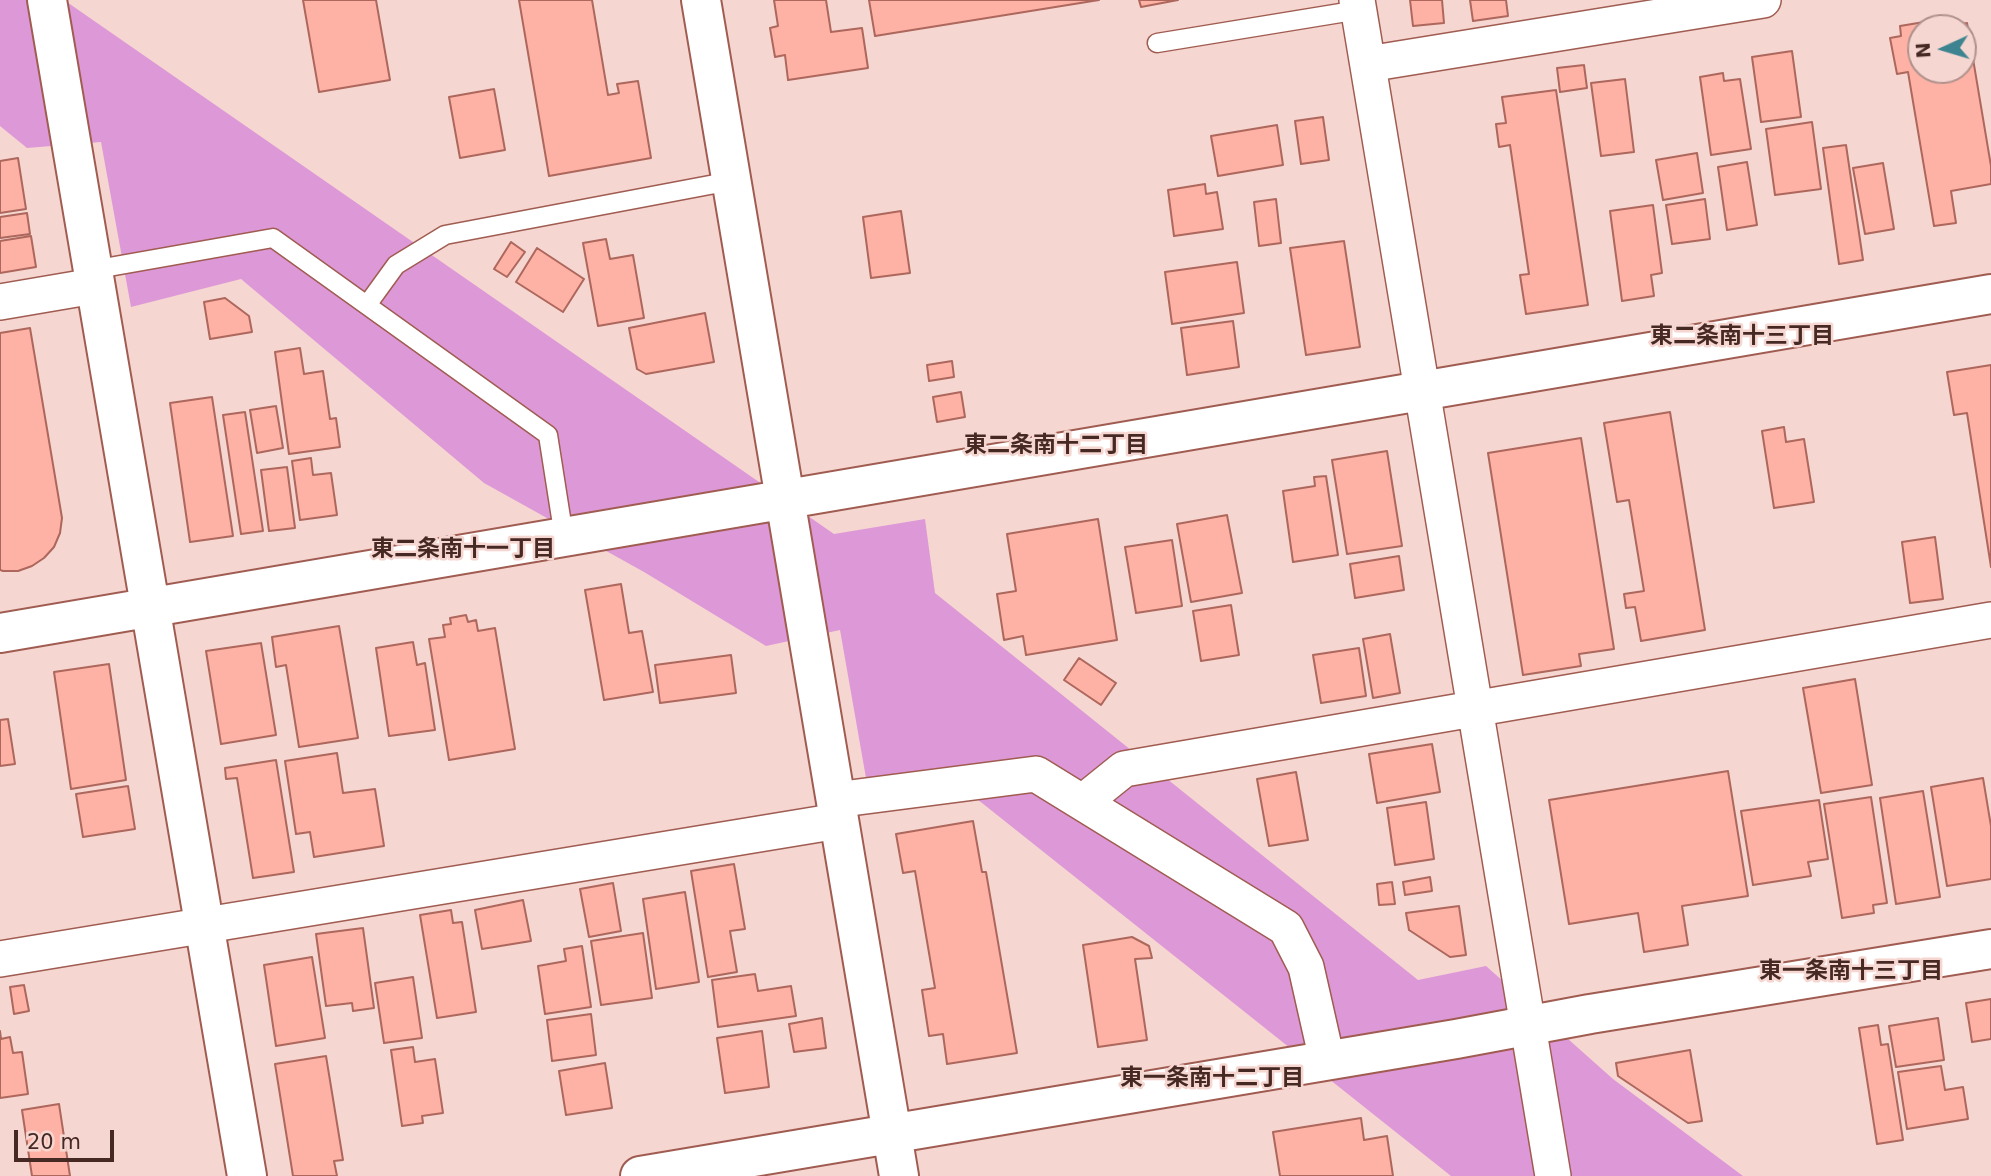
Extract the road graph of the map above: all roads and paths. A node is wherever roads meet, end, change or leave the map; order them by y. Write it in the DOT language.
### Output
graph roads {
  1 [pos="47,0"];
  2 [pos="701,0"];
  3 [pos="1763,0"];
  4 [pos="1358,5"];
  5 [pos="1157,43"];
  6 [pos="1368,64"];
  7 [pos="731,181"];
  8 [pos="93,278"];
  9 [pos="1991,294"];
  10 [pos="0,302"];
  11 [pos="367,305"];
  12 [pos="1423,390"];
  13 [pos="785,500"];
  14 [pos="565,537"];
  15 [pos="150,607"];
  16 [pos="1991,620"];
  17 [pos="0,633"];
  18 [pos="1476,706"];
  19 [pos="1083,802"];
  20 [pos="836,811"];
  21 [pos="203,925"];
  22 [pos="1991,949"];
  23 [pos="0,959"];
  24 [pos="1530,1026"];
  25 [pos="1327,1060"];
  26 [pos="892,1135"];
  27 [pos="247,1176"];
  28 [pos="640,1176"];
  29 [pos="899,1176"];
  30 [pos="1553,1176"];
  1 -- 8 [label="street"];
  2 -- 7 [label="street"];
  3 -- 6 [label="street"];
  4 -- 5 [label="lane"];
  4 -- 6 [label="street"];
  6 -- 12 [label="street"];
  7 -- 11 [label="lane"];
  7 -- 13 [label="street"];
  8 -- 10 [label="street"];
  8 -- 11 [label="lane"];
  8 -- 15 [label="street"];
  9 -- 12 [label="street"];
  11 -- 14 [label="lane"];
  12 -- 13 [label="street"];
  12 -- 18 [label="street"];
  13 -- 14 [label="street"];
  13 -- 20 [label="street"];
  14 -- 15 [label="street"];
  15 -- 17 [label="street"];
  15 -- 21 [label="street"];
  16 -- 18 [label="street"];
  18 -- 19 [label="street"];
  18 -- 24 [label="street"];
  19 -- 20 [label="street"];
  19 -- 25 [label="street"];
  20 -- 21 [label="street"];
  20 -- 26 [label="street"];
  21 -- 23 [label="street"];
  21 -- 27 [label="street"];
  22 -- 24 [label="street"];
  24 -- 25 [label="street"];
  24 -- 30 [label="street"];
  25 -- 26 [label="street"];
  26 -- 28 [label="street"];
  26 -- 29 [label="street"];
}
